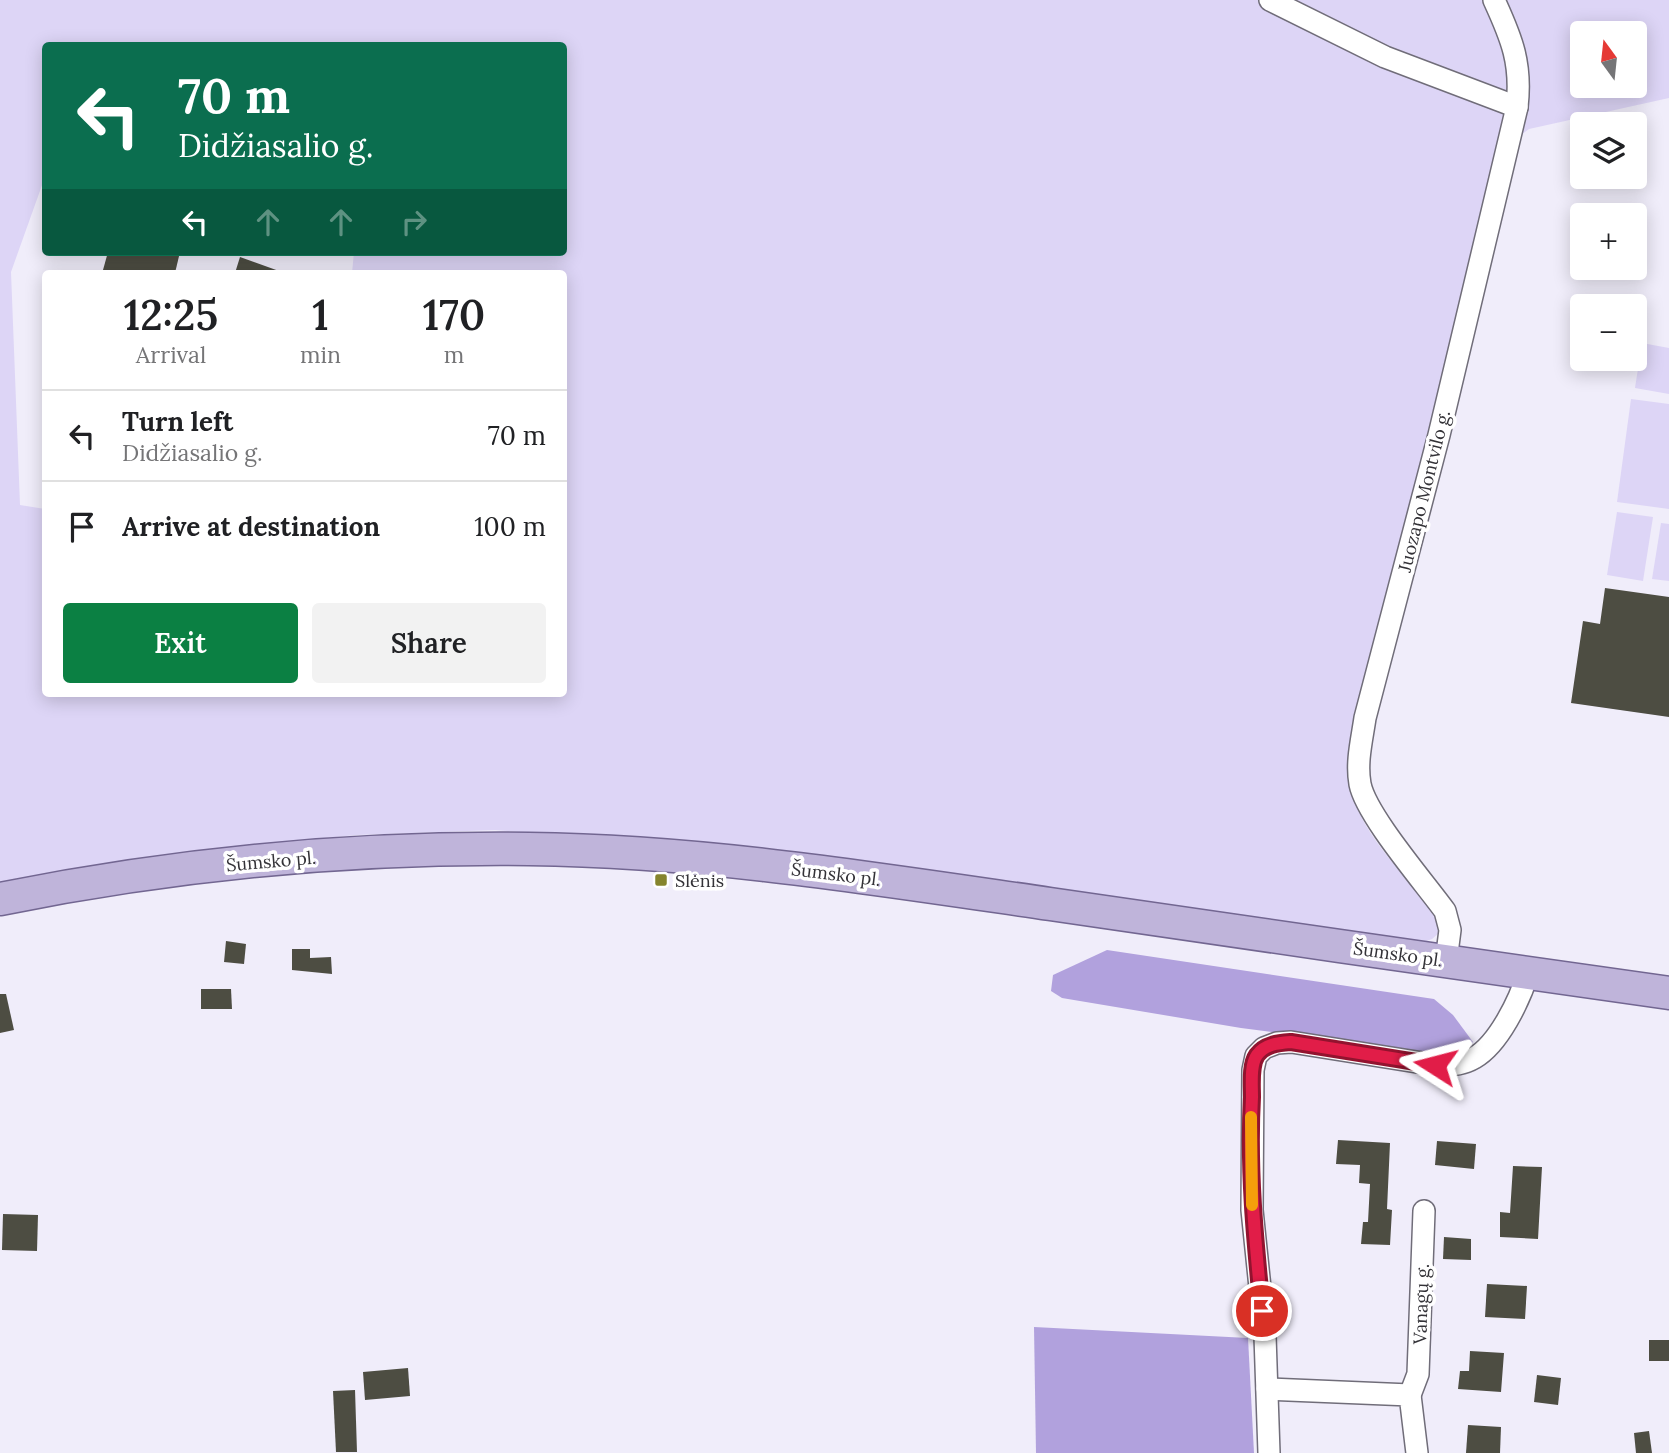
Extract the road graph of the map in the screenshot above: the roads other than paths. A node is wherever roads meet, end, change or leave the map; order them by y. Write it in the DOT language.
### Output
graph roads {
  1 [pos="1270,0"];
  2 [pos="1494,0"];
  3 [pos="1517,107"];
  4 [pos="0,899"];
  5 [pos="1446,961"];
  6 [pos="1528,973"];
  7 [pos="1669,993"];
  8 [pos="1424,1211"];
  9 [pos="1268,1389"];
  10 [pos="1410,1395"];
  11 [pos="1269,1453"];
  12 [pos="1417,1453"];
  1 -- 3 [label="street"];
  2 -- 3 [label="street, Juozapo Montvilo g."];
  3 -- 5 [label="street, Juozapo Montvilo g."];
  4 -- 5 [label="main road, Šumsko pl."];
  5 -- 6 [label="main road, Šumsko pl."];
  6 -- 7 [label="main road, Šumsko pl."];
  6 -- 9 [label="street"];
  8 -- 10 [label="street, Vanagų g."];
  9 -- 10 [label="street"];
  9 -- 11 [label="street"];
  10 -- 12 [label="street, Vanagų g."];
}
